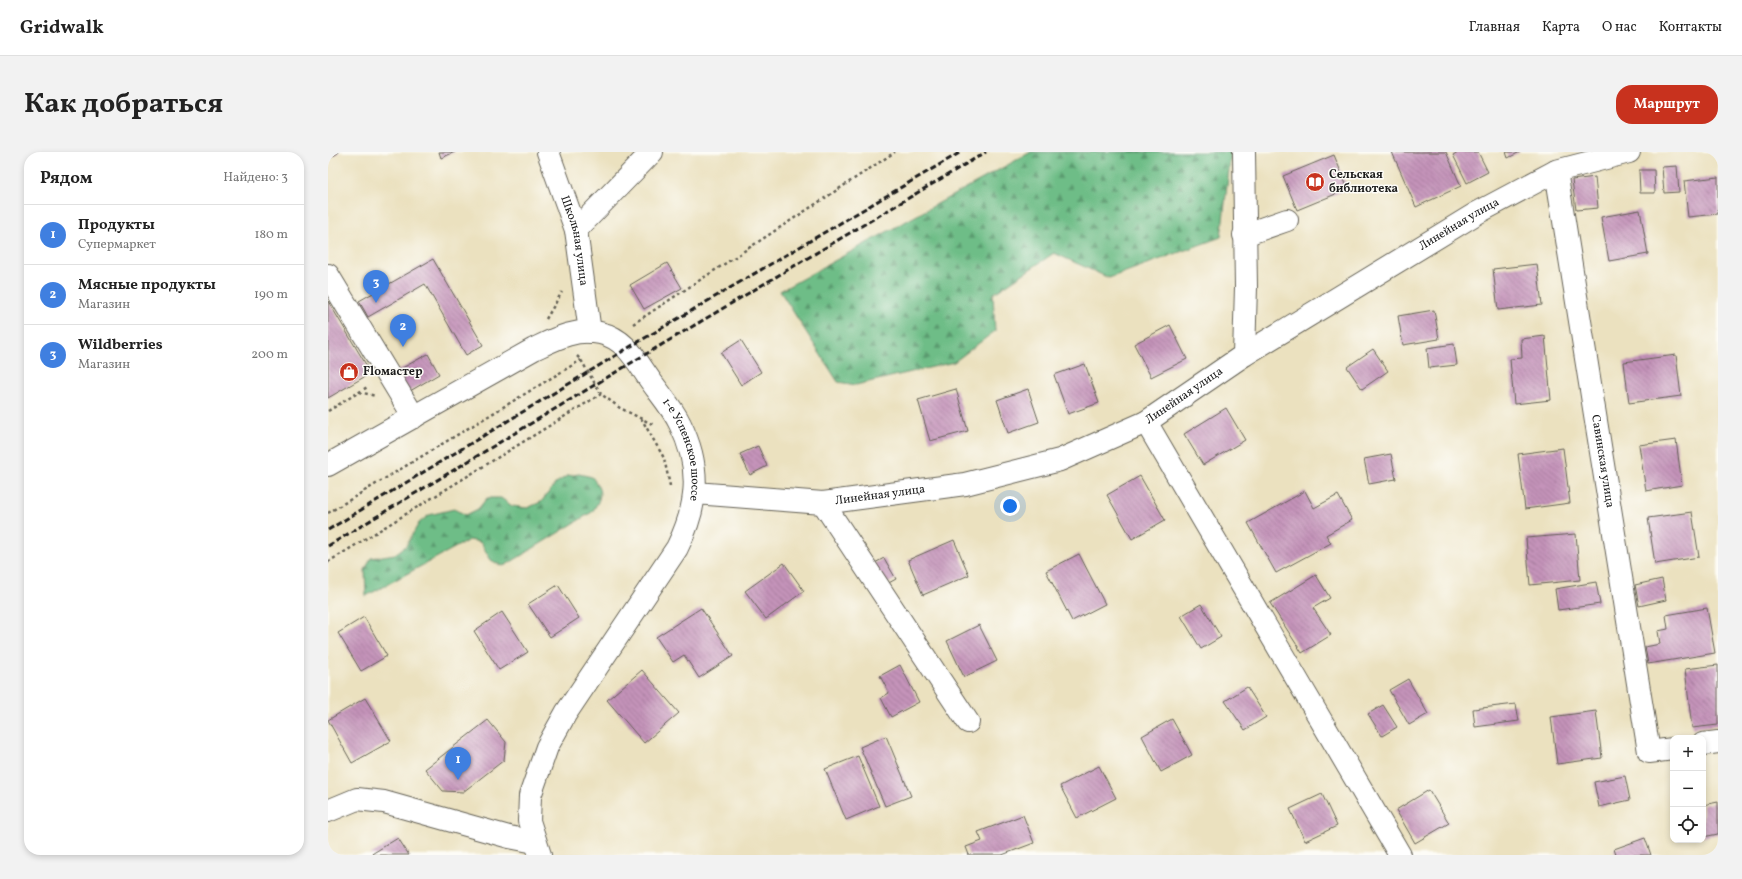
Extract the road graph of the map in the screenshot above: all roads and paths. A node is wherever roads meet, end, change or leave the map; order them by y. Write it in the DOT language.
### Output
graph roads {
  1 [pos="548,152"];
  2 [pos="652,152"];
  3 [pos="895,152"];
  4 [pos="1244,152"];
  5 [pos="1629,152"];
  6 [pos="1556,171"];
  7 [pos="1287,220"];
  8 [pos="576,230"];
  9 [pos="1244,235"];
  10 [pos="328,275"];
  11 [pos="590,332"];
  12 [pos="613,338"];
  13 [pos="1244,355"];
  14 [pos="581,360"];
  15 [pos="389,374"];
  16 [pos="328,411"];
  17 [pos="414,417"];
  18 [pos="1146,422"];
  19 [pos="688,442"];
  20 [pos="328,465"];
  21 [pos="695,493"];
  22 [pos="823,504"];
  23 [pos="328,514"];
  24 [pos="328,562"];
  25 [pos="968,722"];
  26 [pos="1718,742"];
  27 [pos="1706,744"];
  28 [pos="1670,749"];
  29 [pos="329,808"];
  30 [pos="538,849"];
  31 [pos="1400,855"];
  1 -- 8 [label="street, Школьная улица"];
  2 -- 8 [label="street"];
  3 -- 12 [label="path"];
  4 -- 9 [label="street"];
  5 -- 6 [label="street, Линейная улица"];
  6 -- 13 [label="street, Линейная улица"];
  6 -- 28 [label="street, Савинская улица"];
  7 -- 9 [label="street"];
  8 -- 11 [label="street, Школьная улица"];
  9 -- 13 [label="street"];
  10 -- 15 [label="street"];
  11 -- 12 [label="street, 1-е Успенское шоссе"];
  11 -- 17 [label="street, 1-е Успенское шоссе"];
  12 -- 19 [label="street, 1-е Успенское шоссе"];
  13 -- 18 [label="street, Линейная улица"];
  14 -- 23 [label="path"];
  15 -- 16 [label="path"];
  15 -- 17 [label="street"];
  17 -- 20 [label="street, 1-е Успенское шоссе"];
  18 -- 22 [label="street, Линейная улица"];
  18 -- 31 [label="street"];
  19 -- 21 [label="street, 1-е Успенское шоссе"];
  19 -- 24 [label="path"];
  21 -- 22 [label="street, Линейная улица"];
  21 -- 30 [label="street, 1-е Успенское шоссе"];
  22 -- 25 [label="street"];
  26 -- 27 [label="street"];
  29 -- 30 [label="street"];
}
